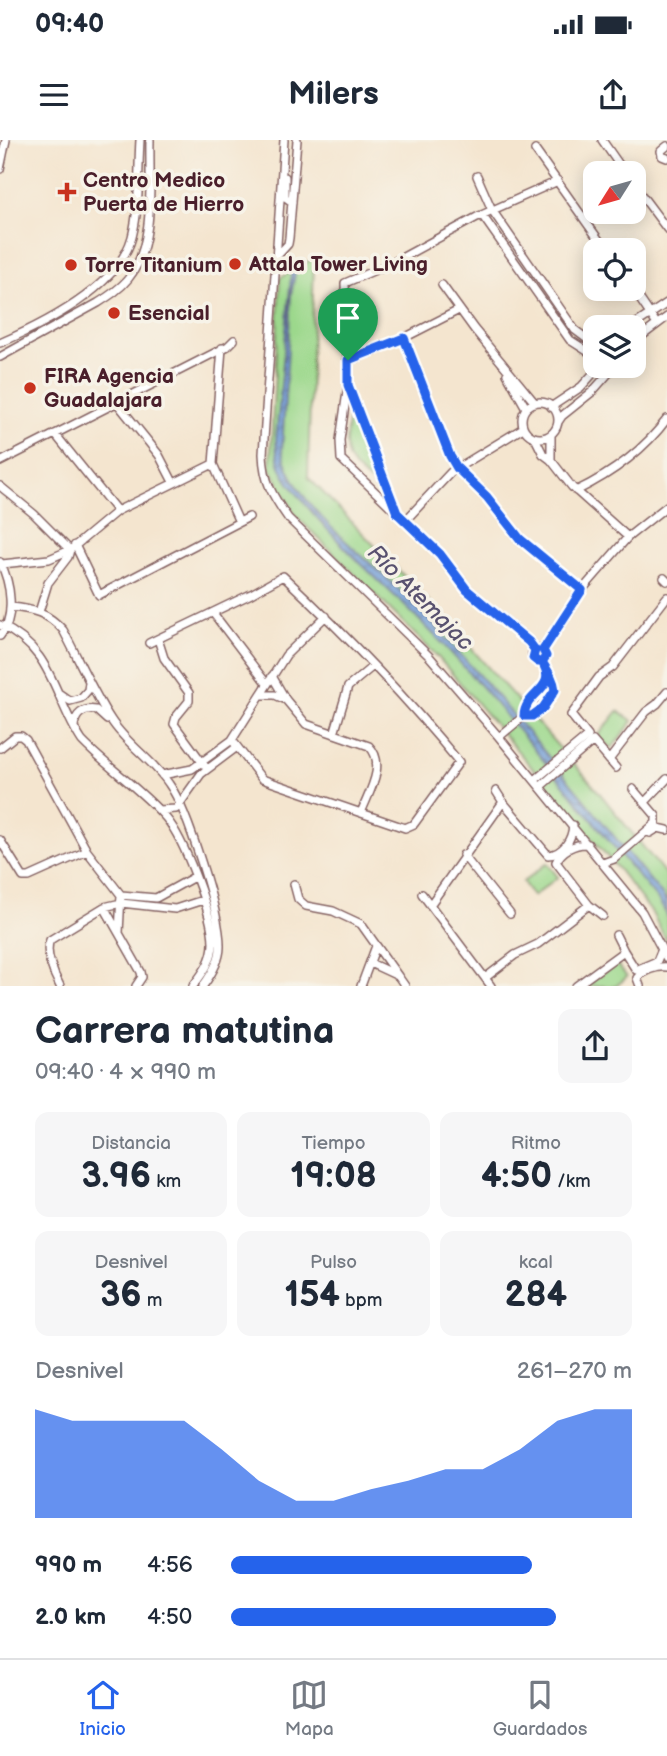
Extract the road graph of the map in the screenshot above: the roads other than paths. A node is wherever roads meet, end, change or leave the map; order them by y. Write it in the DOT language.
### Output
graph roads {
  1 [pos="6,140"];
  2 [pos="140,140"];
  3 [pos="150,140"];
  4 [pos="284,140"];
  5 [pos="298,140"];
  6 [pos="601,140"];
  7 [pos="663,144"];
  8 [pos="535,150"];
  9 [pos="667,158"];
  10 [pos="616,161"];
  11 [pos="0,169"];
  12 [pos="282,171"];
  13 [pos="477,176"];
  14 [pos="558,181"];
  15 [pos="646,201"];
  16 [pos="292,202"];
  17 [pos="492,210"];
  18 [pos="482,215"];
  19 [pos="133,229"];
  20 [pos="667,229"];
  21 [pos="147,232"];
  22 [pos="598,238"];
  23 [pos="277,256"];
  24 [pos="542,282"];
  25 [pos="442,285"];
  26 [pos="99,286"];
  27 [pos="534,288"];
  28 [pos="107,297"];
  29 [pos="642,301"];
  30 [pos="667,303"];
  31 [pos="459,310"];
  32 [pos="650,313"];
  33 [pos="646,316"];
  34 [pos="667,317"];
  35 [pos="656,323"];
  36 [pos="646,332"];
  37 [pos="583,336"];
  38 [pos="404,338"];
  39 [pos="234,340"];
  40 [pos="0,344"];
  41 [pos="222,348"];
  42 [pos="583,348"];
  43 [pos="0,357"];
  44 [pos="348,360"];
  45 [pos="502,365"];
  46 [pos="589,378"];
  47 [pos="604,378"];
  48 [pos="348,385"];
  49 [pos="117,402"];
  50 [pos="535,403"];
  51 [pos="551,407"];
  52 [pos="526,408"];
  53 [pos="667,419"];
  54 [pos="557,423"];
  55 [pos="523,428"];
  56 [pos="658,430"];
  57 [pos="667,433"];
  58 [pos="55,434"];
  59 [pos="551,435"];
  60 [pos="535,438"];
  61 [pos="551,460"];
  62 [pos="0,462"];
  63 [pos="213,464"];
  64 [pos="457,468"];
  65 [pos="173,482"];
  66 [pos="0,485"];
  67 [pos="576,491"];
  68 [pos="667,506"];
  69 [pos="117,511"];
  70 [pos="397,513"];
  71 [pos="249,517"];
  72 [pos="406,520"];
  73 [pos="239,522"];
  74 [pos="628,537"];
  75 [pos="71,551"];
  76 [pos="1,563"];
  77 [pos="83,564"];
  78 [pos="582,590"];
  79 [pos="667,597"];
  80 [pos="12,607"];
  81 [pos="39,612"];
  82 [pos="213,612"];
  83 [pos="326,616"];
  84 [pos="3,627"];
  85 [pos="0,636"];
  86 [pos="158,639"];
  87 [pos="149,643"];
  88 [pos="539,650"];
  89 [pos="373,666"];
  90 [pos="272,676"];
  91 [pos="89,679"];
  92 [pos="550,681"];
  93 [pos="267,684"];
  94 [pos="57,690"];
  95 [pos="667,692"];
  96 [pos="261,695"];
  97 [pos="286,700"];
  98 [pos="524,716"];
  99 [pos="74,729"];
  100 [pos="120,732"];
  101 [pos="334,734"];
  102 [pos="502,734"];
  103 [pos="234,743"];
  104 [pos="0,748"];
  105 [pos="609,760"];
  106 [pos="563,762"];
  107 [pos="205,766"];
  108 [pos="615,768"];
  109 [pos="162,775"];
  110 [pos="667,779"];
  111 [pos="541,780"];
  112 [pos="633,789"];
  113 [pos="496,791"];
  114 [pos="503,802"];
  115 [pos="645,802"];
  116 [pos="180,804"];
  117 [pos="159,810"];
  118 [pos="361,813"];
  119 [pos="573,825"];
  120 [pos="667,830"];
  121 [pos="0,840"];
  122 [pos="588,844"];
  123 [pos="632,845"];
  124 [pos="87,851"];
  125 [pos="463,855"];
  126 [pos="615,861"];
  127 [pos="603,863"];
  128 [pos="610,872"];
  129 [pos="194,877"];
  130 [pos="294,884"];
  131 [pos="422,894"];
  132 [pos="156,898"];
  133 [pos="121,899"];
  134 [pos="202,900"];
  135 [pos="430,905"];
  136 [pos="589,905"];
  137 [pos="104,907"];
  138 [pos="155,908"];
  139 [pos="510,914"];
  140 [pos="603,916"];
  141 [pos="119,933"];
  142 [pos="616,935"];
  143 [pos="663,942"];
  144 [pos="376,946"];
  145 [pos="624,951"];
  146 [pos="667,959"];
  147 [pos="370,963"];
  148 [pos="667,967"];
  149 [pos="398,976"];
  150 [pos="485,978"];
  151 [pos="60,986"];
  152 [pos="136,986"];
  153 [pos="193,986"];
  154 [pos="203,986"];
  155 [pos="361,986"];
  156 [pos="405,986"];
  157 [pos="491,986"];
  158 [pos="576,986"];
  159 [pos="640,986"];
  1 -- 11 [label="street"];
  2 -- 19 [label="street"];
  3 -- 21 [label="street"];
  4 -- 12 [label="street"];
  5 -- 16 [label="street"];
  6 -- 10 [label="street"];
  7 -- 9 [label="street"];
  8 -- 14 [label="street"];
  12 -- 16 [label="street"];
  12 -- 23 [label="street"];
  13 -- 17 [label="street"];
  14 -- 17 [label="street"];
  14 -- 22 [label="street"];
  15 -- 20 [label="street"];
  16 -- 23 [label="street"];
  17 -- 18 [label="street"];
  17 -- 24 [label="street"];
  18 -- 27 [label="street"];
  18 -- 44 [label="street"];
  19 -- 21 [label="street"];
  19 -- 26 [label="street"];
  21 -- 28 [label="street"];
  23 -- 102 [label="street"];
  24 -- 27 [label="street"];
  24 -- 37 [label="street"];
  25 -- 31 [label="street"];
  26 -- 28 [label="street"];
  26 -- 40 [label="street"];
  27 -- 42 [label="street"];
  28 -- 43 [label="street"];
  29 -- 32 [label="street"];
  30 -- 32 [label="street"];
  31 -- 38 [label="street"];
  31 -- 45 [label="street"];
  32 -- 33 [label="street"];
  32 -- 35 [label="street"];
  34 -- 35 [label="street"];
  35 -- 36 [label="street"];
  38 -- 44 [label="street"];
  38 -- 64 [label="street"];
  39 -- 41 [label="street"];
  41 -- 49 [label="street"];
  41 -- 63 [label="street"];
  44 -- 48 [label="street"];
  45 -- 50 [label="street"];
  45 -- 52 [label="street"];
  46 -- 51 [label="street"];
  47 -- 54 [label="street"];
  48 -- 70 [label="street"];
  48 -- 70 [label="street"];
  49 -- 58 [label="street"];
  49 -- 65 [label="street"];
  50 -- 51 [label="street"];
  50 -- 52 [label="street"];
  51 -- 54 [label="street"];
  52 -- 55 [label="street"];
  53 -- 56 [label="street"];
  54 -- 59 [label="street"];
  55 -- 60 [label="street"];
  55 -- 64 [label="street"];
  56 -- 57 [label="street"];
  56 -- 67 [label="street"];
  58 -- 62 [label="street"];
  58 -- 69 [label="street"];
  59 -- 60 [label="street"];
  59 -- 61 [label="street"];
  60 -- 61 [label="street"];
  61 -- 67 [label="street"];
  63 -- 65 [label="street"];
  63 -- 73 [label="street"];
  64 -- 72 [label="street"];
  64 -- 78 [label="street"];
  65 -- 69 [label="street"];
  66 -- 75 [label="street"];
  67 -- 74 [label="street"];
  68 -- 74 [label="street"];
  69 -- 75 [label="street"];
  70 -- 72 [label="street"];
  71 -- 73 [label="street"];
  72 -- 88 [label="street"];
  73 -- 77 [label="street"];
  74 -- 78 [label="street"];
  75 -- 76 [label="street"];
  75 -- 77 [label="street"];
  75 -- 77 [label="street"];
  75 -- 81 [label="street"];
  76 -- 80 [label="street"];
  78 -- 88 [label="street"];
  79 -- 106 [label="street"];
  80 -- 81 [label="street"];
  80 -- 84 [label="street"];
  81 -- 91 [label="street"];
  82 -- 83 [label="street"];
  82 -- 86 [label="street"];
  82 -- 93 [label="street"];
  83 -- 89 [label="street"];
  83 -- 90 [label="street"];
  84 -- 85 [label="street"];
  84 -- 94 [label="street"];
  86 -- 87 [label="street"];
  86 -- 107 [label="street"];
  88 -- 92 [label="street"];
  89 -- 101 [label="street"];
  89 -- 118 [label="street"];
  90 -- 93 [label="street"];
  90 -- 97 [label="street"];
  91 -- 94 [label="street"];
  91 -- 100 [label="street"];
  92 -- 98 [label="street"];
  92 -- 98 [label="street"];
  93 -- 96 [label="street"];
  94 -- 99 [label="street"];
  95 -- 105 [label="street"];
  96 -- 97 [label="street"];
  96 -- 103 [label="street"];
  97 -- 101 [label="street"];
  98 -- 102 [label="street"];
  99 -- 100 [label="street"];
  99 -- 117 [label="street"];
  100 -- 109 [label="street"];
  101 -- 118 [label="street"];
  102 -- 111 [label="street"];
  103 -- 107 [label="street"];
  103 -- 118 [label="street"];
  104 -- 124 [label="street"];
  105 -- 106 [label="street"];
  105 -- 108 [label="street"];
  106 -- 111 [label="street"];
  107 -- 109 [label="street"];
  107 -- 116 [label="street"];
  109 -- 116 [label="street"];
  110 -- 115 [label="street"];
  111 -- 119 [label="street"];
  112 -- 115 [label="street"];
  113 -- 114 [label="street"];
  114 -- 119 [label="street"];
  114 -- 125 [label="street"];
  115 -- 123 [label="street"];
  116 -- 117 [label="street"];
  116 -- 154 [label="street"];
  117 -- 129 [label="street"];
  119 -- 122 [label="street"];
  120 -- 123 [label="street"];
  121 -- 124 [label="street"];
  122 -- 127 [label="street"];
  122 -- 136 [label="street"];
  123 -- 126 [label="street"];
  124 -- 133 [label="street"];
  125 -- 135 [label="street"];
  125 -- 139 [label="street"];
  126 -- 127 [label="street"];
  126 -- 128 [label="street"];
  127 -- 128 [label="street"];
  128 -- 143 [label="street"];
  129 -- 132 [label="street"];
  129 -- 134 [label="street"];
  130 -- 144 [label="street"];
  131 -- 135 [label="street"];
  132 -- 133 [label="street"];
  132 -- 138 [label="street"];
  133 -- 137 [label="street"];
  133 -- 138 [label="street"];
  133 -- 141 [label="street"];
  134 -- 138 [label="street"];
  134 -- 153 [label="street"];
  135 -- 150 [label="street"];
  136 -- 140 [label="street"];
  136 -- 150 [label="street"];
  137 -- 141 [label="street"];
  137 -- 151 [label="street"];
  141 -- 152 [label="street"];
  142 -- 145 [label="street"];
  143 -- 145 [label="street"];
  143 -- 146 [label="street"];
  144 -- 147 [label="street"];
  144 -- 149 [label="street"];
  145 -- 158 [label="street"];
  147 -- 149 [label="street"];
  147 -- 155 [label="street"];
  148 -- 159 [label="street"];
  149 -- 156 [label="street"];
  150 -- 157 [label="street"];
}
